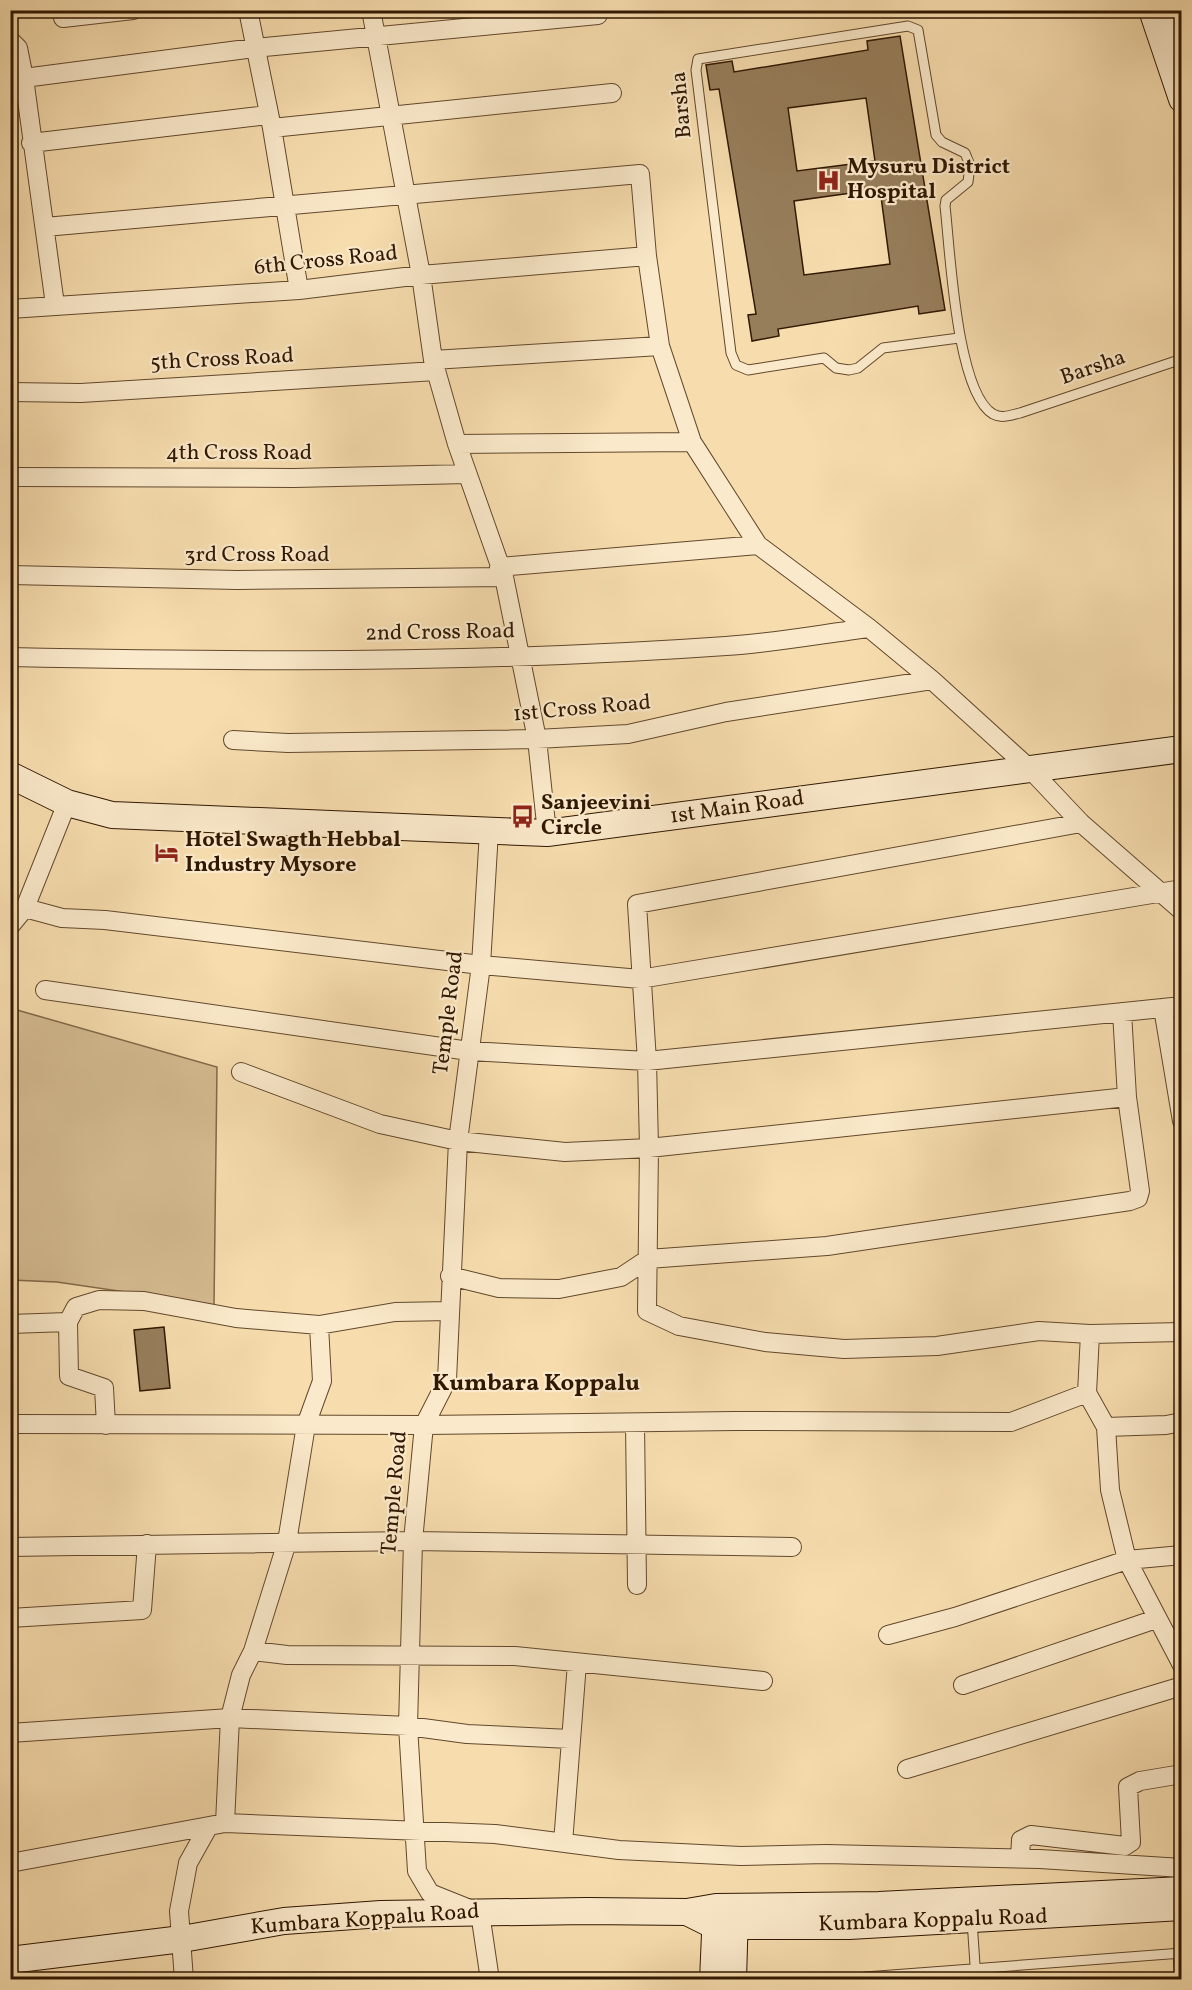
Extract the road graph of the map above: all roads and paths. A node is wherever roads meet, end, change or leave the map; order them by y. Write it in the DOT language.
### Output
graph roads {
  1 [pos="134,10"];
  2 [pos="248,10"];
  3 [pos="371,10"];
  4 [pos="1152,10"];
  5 [pos="1176,10"];
  6 [pos="598,15"];
  7 [pos="63,18"];
  8 [pos="1182,29"];
  9 [pos="375,36"];
  10 [pos="10,40"];
  11 [pos="254,48"];
  12 [pos="24,78"];
  13 [pos="612,93"];
  14 [pos="1182,99"];
  15 [pos="391,116"];
  16 [pos="270,121"];
  17 [pos="31,142"];
  18 [pos="406,195"];
  19 [pos="283,204"];
  20 [pos="45,228"];
  21 [pos="647,255"];
  22 [pos="422,275"];
  23 [pos="299,290"];
  24 [pos="55,305"];
  25 [pos="10,309"];
  26 [pos="959,338"];
  27 [pos="660,346"];
  28 [pos="1182,359"];
  29 [pos="435,365"];
  30 [pos="10,392"];
  31 [pos="692,442"];
  32 [pos="457,444"];
  33 [pos="467,474"];
  34 [pos="10,477"];
  35 [pos="758,544"];
  36 [pos="501,572"];
  37 [pos="10,575"];
  38 [pos="870,628"];
  39 [pos="522,655"];
  40 [pos="10,657"];
  41 [pos="932,680"];
  42 [pos="537,739"];
  43 [pos="233,740"];
  44 [pos="1182,749"];
  45 [pos="1030,769"];
  46 [pos="10,775"];
  47 [pos="67,803"];
  48 [pos="1081,823"];
  49 [pos="489,831"];
  50 [pos="547,833"];
  51 [pos="1182,889"];
  52 [pos="1161,891"];
  53 [pos="25,908"];
  54 [pos="1182,911"];
  55 [pos="10,926"];
  56 [pos="481,964"];
  57 [pos="640,979"];
  58 [pos="45,990"];
  59 [pos="1182,1006"];
  60 [pos="1163,1008"];
  61 [pos="1122,1012"];
  62 [pos="469,1051"];
  63 [pos="647,1061"];
  64 [pos="241,1072"];
  65 [pos="1127,1097"];
  66 [pos="1182,1121"];
  67 [pos="458,1141"];
  68 [pos="650,1149"];
  69 [pos="648,1259"];
  70 [pos="450,1276"];
  71 [pos="449,1311"];
  72 [pos="68,1322"];
  73 [pos="10,1324"];
  74 [pos="319,1325"];
  75 [pos="1182,1332"];
  76 [pos="1090,1334"];
  77 [pos="1087,1394"];
  78 [pos="1182,1422"];
  79 [pos="635,1423"];
  80 [pos="10,1424"];
  81 [pos="106,1425"];
  82 [pos="306,1425"];
  83 [pos="424,1425"];
  84 [pos="1106,1427"];
  85 [pos="413,1541"];
  86 [pos="287,1542"];
  87 [pos="147,1544"];
  88 [pos="638,1544"];
  89 [pos="10,1546"];
  90 [pos="792,1547"];
  91 [pos="1182,1555"];
  92 [pos="1127,1560"];
  93 [pos="637,1585"];
  94 [pos="10,1618"];
  95 [pos="1156,1619"];
  96 [pos="888,1635"];
  97 [pos="1175,1646"];
  98 [pos="253,1651"];
  99 [pos="412,1657"];
  100 [pos="577,1663"];
  101 [pos="1182,1665"];
  102 [pos="763,1681"];
  103 [pos="963,1685"];
  104 [pos="1182,1686"];
  105 [pos="230,1718"];
  106 [pos="408,1726"];
  107 [pos="10,1733"];
  108 [pos="570,1739"];
  109 [pos="907,1768"];
  110 [pos="1182,1774"];
  111 [pos="225,1824"];
  112 [pos="207,1829"];
  113 [pos="414,1829"];
  114 [pos="563,1843"];
  115 [pos="1020,1858"];
  116 [pos="10,1863"];
  117 [pos="1182,1868"];
  118 [pos="1182,1890"];
  119 [pos="1182,1907"];
  120 [pos="480,1913"];
  121 [pos="725,1917"];
  122 [pos="972,1920"];
  123 [pos="182,1938"];
  124 [pos="1180,1954"];
  125 [pos="10,1960"];
  126 [pos="975,1968"];
  127 [pos="184,1980"];
  128 [pos="490,1980"];
  129 [pos="713,1980"];
  130 [pos="733,1980"];
  131 [pos="857,1980"];
  132 [pos="976,1980"];
  133 [pos="1180,1980"];
  1 -- 7 [label="street"];
  2 -- 11 [label="street"];
  3 -- 9 [label="street"];
  4 -- 14 [label="street"];
  5 -- 8 [label="street"];
  6 -- 9 [label="street"];
  9 -- 11 [label="street"];
  9 -- 15 [label="street"];
  10 -- 12 [label="street"];
  11 -- 12 [label="street"];
  11 -- 16 [label="street"];
  12 -- 17 [label="street"];
  13 -- 15 [label="street"];
  15 -- 16 [label="street"];
  15 -- 18 [label="street"];
  16 -- 17 [label="street"];
  16 -- 19 [label="street"];
  17 -- 20 [label="street"];
  18 -- 19 [label="street"];
  18 -- 21 [label="street"];
  18 -- 22 [label="street"];
  19 -- 20 [label="street"];
  19 -- 23 [label="street"];
  20 -- 24 [label="street"];
  21 -- 22 [label="street, 6th Cross Road"];
  21 -- 27 [label="street"];
  22 -- 23 [label="street, 6th Cross Road"];
  22 -- 29 [label="street"];
  23 -- 24 [label="street, 6th Cross Road"];
  24 -- 25 [label="street, 6th Cross Road"];
  26 -- 26 [label="lane, Barsha"];
  26 -- 28 [label="lane, Barsha"];
  27 -- 29 [label="street, 5th Cross Road"];
  27 -- 31 [label="street"];
  29 -- 30 [label="street, 5th Cross Road"];
  29 -- 32 [label="street"];
  31 -- 32 [label="street"];
  31 -- 35 [label="street"];
  32 -- 33 [label="street"];
  33 -- 34 [label="street, 4th Cross Road"];
  33 -- 36 [label="street"];
  35 -- 36 [label="street, 3rd Cross Road"];
  35 -- 38 [label="street"];
  36 -- 37 [label="street, 3rd Cross Road"];
  36 -- 39 [label="street"];
  38 -- 39 [label="street, 2nd Cross Road"];
  38 -- 41 [label="street"];
  39 -- 40 [label="street, 2nd Cross Road"];
  39 -- 42 [label="street"];
  41 -- 42 [label="street, 1st Cross Road"];
  41 -- 45 [label="street"];
  42 -- 43 [label="street, 1st Cross Road"];
  42 -- 50 [label="street"];
  44 -- 45 [label="street, 1st Main Road"];
  45 -- 48 [label="street"];
  45 -- 50 [label="street, 1st Main Road"];
  46 -- 47 [label="street, 1st Main Road"];
  47 -- 49 [label="street, 1st Main Road"];
  47 -- 53 [label="street"];
  48 -- 52 [label="street"];
  48 -- 57 [label="street"];
  49 -- 50 [label="street, 1st Main Road"];
  49 -- 56 [label="street, Temple Road"];
  51 -- 52 [label="street"];
  52 -- 54 [label="street"];
  52 -- 57 [label="street"];
  53 -- 55 [label="street"];
  53 -- 56 [label="street"];
  56 -- 57 [label="street"];
  56 -- 62 [label="street, Temple Road"];
  57 -- 63 [label="street"];
  58 -- 62 [label="street"];
  59 -- 60 [label="street"];
  60 -- 61 [label="street"];
  60 -- 66 [label="street"];
  61 -- 63 [label="street"];
  61 -- 65 [label="street"];
  62 -- 63 [label="street"];
  62 -- 67 [label="street, Temple Road"];
  63 -- 68 [label="street"];
  64 -- 67 [label="street"];
  65 -- 68 [label="street"];
  65 -- 69 [label="street"];
  67 -- 68 [label="street"];
  67 -- 70 [label="street, Temple Road"];
  68 -- 69 [label="street"];
  69 -- 70 [label="street"];
  69 -- 76 [label="street"];
  70 -- 71 [label="street, Temple Road"];
  71 -- 74 [label="street"];
  71 -- 83 [label="street, Temple Road"];
  72 -- 73 [label="street"];
  72 -- 74 [label="street"];
  72 -- 81 [label="street"];
  74 -- 82 [label="street"];
  75 -- 76 [label="street"];
  76 -- 77 [label="street"];
  77 -- 79 [label="street"];
  77 -- 84 [label="street"];
  78 -- 84 [label="street"];
  79 -- 83 [label="street"];
  79 -- 88 [label="street"];
  80 -- 81 [label="street"];
  81 -- 82 [label="street"];
  82 -- 83 [label="street"];
  82 -- 86 [label="street"];
  83 -- 85 [label="street, Temple Road"];
  84 -- 92 [label="street"];
  85 -- 86 [label="street"];
  85 -- 88 [label="street"];
  85 -- 99 [label="street, Temple Road"];
  86 -- 87 [label="street"];
  86 -- 98 [label="street"];
  87 -- 89 [label="street"];
  87 -- 94 [label="street"];
  88 -- 90 [label="street"];
  88 -- 93 [label="street"];
  91 -- 92 [label="street"];
  92 -- 95 [label="street"];
  92 -- 96 [label="street"];
  95 -- 97 [label="street"];
  95 -- 103 [label="street"];
  97 -- 101 [label="street"];
  98 -- 99 [label="street"];
  98 -- 105 [label="street"];
  99 -- 100 [label="street"];
  99 -- 106 [label="street, Temple Road"];
  100 -- 102 [label="street"];
  100 -- 108 [label="street"];
  104 -- 109 [label="street"];
  105 -- 106 [label="street"];
  105 -- 107 [label="street"];
  105 -- 111 [label="street"];
  106 -- 108 [label="street"];
  106 -- 113 [label="street, Temple Road"];
  108 -- 114 [label="street"];
  110 -- 115 [label="street"];
  111 -- 112 [label="street"];
  111 -- 113 [label="street"];
  112 -- 116 [label="street"];
  112 -- 123 [label="street"];
  113 -- 114 [label="street"];
  113 -- 120 [label="street, Temple Road"];
  114 -- 115 [label="street"];
  115 -- 117 [label="street"];
  118 -- 121 [label="street, Kumbara Koppalu Road"];
  119 -- 122 [label="street, Kumbara Koppalu Road"];
  120 -- 121 [label="street, Kumbara Koppalu Road"];
  120 -- 123 [label="street, Kumbara Koppalu Road"];
  120 -- 128 [label="street"];
  121 -- 122 [label="street, Kumbara Koppalu Road"];
  121 -- 129 [label="street"];
  121 -- 130 [label="street"];
  122 -- 126 [label="lane"];
  123 -- 125 [label="street, Kumbara Koppalu Road"];
  123 -- 127 [label="street"];
  124 -- 126 [label="lane"];
  124 -- 133 [label="lane"];
  126 -- 131 [label="lane"];
  126 -- 132 [label="lane"];
}
